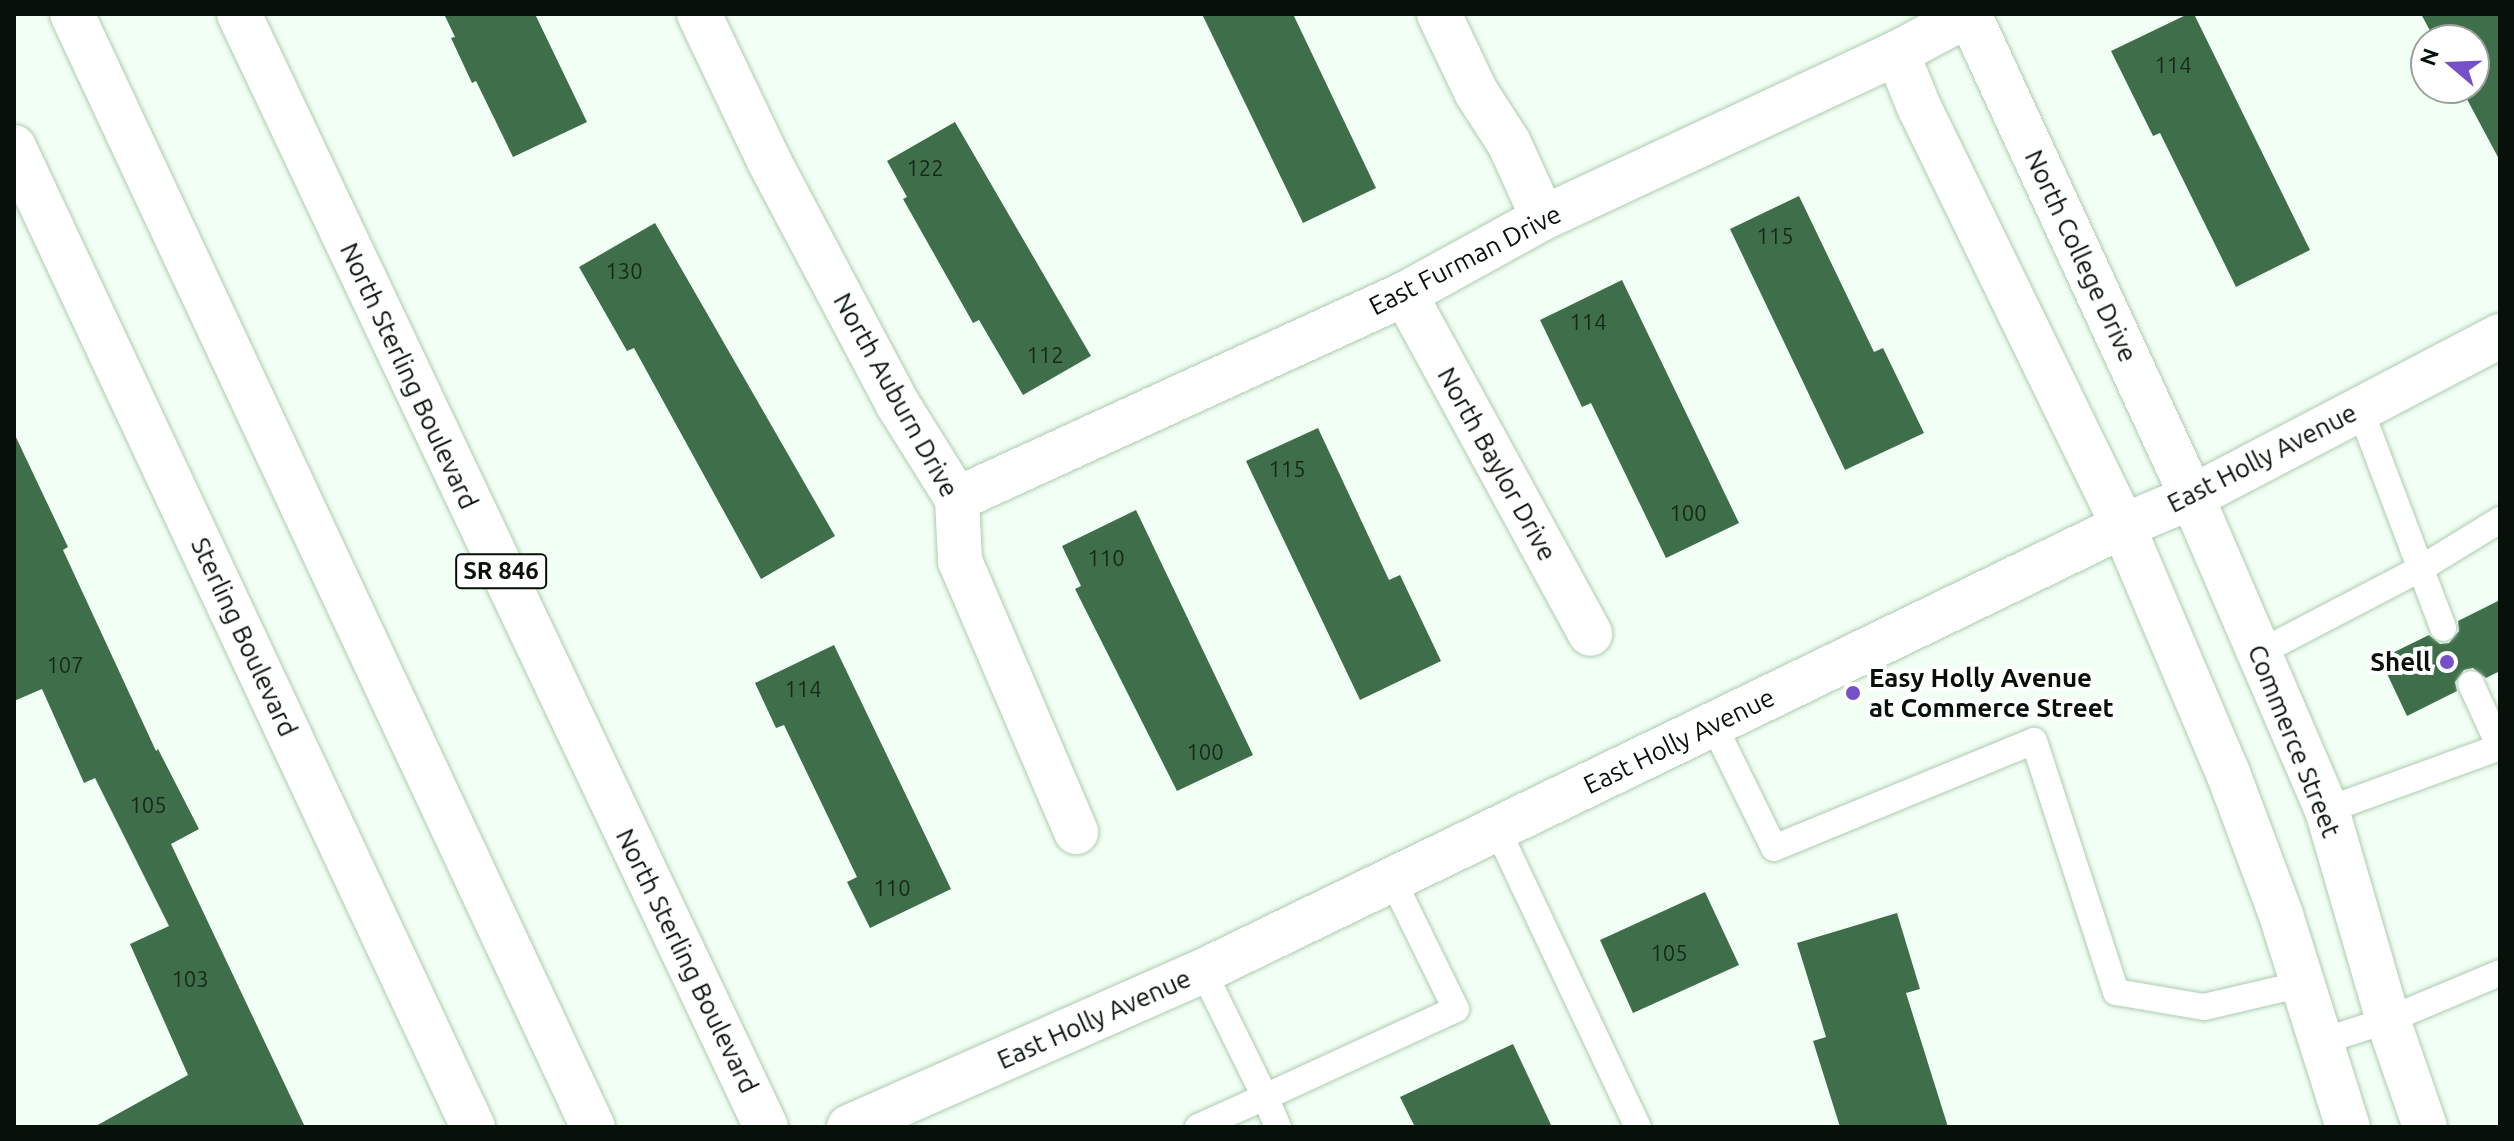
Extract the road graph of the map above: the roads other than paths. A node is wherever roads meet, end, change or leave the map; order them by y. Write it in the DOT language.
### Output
graph roads {
  1 [pos="72,14"];
  2 [pos="239,14"];
  3 [pos="699,14"];
  4 [pos="1439,14"];
  5 [pos="1970,14"];
  6 [pos="1897,53"];
  7 [pos="14,147"];
  8 [pos="1543,218"];
  9 [pos="1405,294"];
  10 [pos="2500,336"];
  11 [pos="2360,409"];
  12 [pos="2192,497"];
  13 [pos="957,499"];
  14 [pos="2500,520"];
  15 [pos="2123,526"];
  16 [pos="2420,569"];
  17 [pos="2443,628"];
  18 [pos="1590,634"];
  19 [pos="2259,653"];
  20 [pos="2471,684"];
  21 [pos="1713,724"];
  22 [pos="2327,810"];
  23 [pos="1497,829"];
  24 [pos="1076,832"];
  25 [pos="1392,879"];
  26 [pos="1203,971"];
  27 [pos="2500,973"];
  28 [pos="2303,984"];
  29 [pos="2388,1020"];
  30 [pos="2323,1041"];
  31 [pos="1265,1097"];
  32 [pos="473,1127"];
  33 [pos="593,1127"];
  34 [pos="766,1127"];
  35 [pos="849,1127"];
  36 [pos="1198,1127"];
  37 [pos="1278,1127"];
  38 [pos="1638,1127"];
  39 [pos="2348,1127"];
  40 [pos="2425,1127"];
  1 -- 33 [label="street"];
  2 -- 34 [label="street, North Sterling Boulevard / SR 846"];
  3 -- 13 [label="street, North Auburn Drive"];
  4 -- 8 [label="street"];
  5 -- 6 [label="street, East Furman Drive"];
  5 -- 12 [label="street, North College Drive"];
  6 -- 8 [label="street, East Furman Drive"];
  6 -- 15 [label="street"];
  7 -- 32 [label="street, Sterling Boulevard"];
  8 -- 9 [label="street, East Furman Drive"];
  9 -- 13 [label="street, East Furman Drive"];
  9 -- 18 [label="street, North Baylor Drive"];
  10 -- 11 [label="street, East Holly Avenue"];
  11 -- 12 [label="street, East Holly Avenue"];
  11 -- 16 [label="lane"];
  12 -- 15 [label="street, East Holly Avenue"];
  12 -- 19 [label="street, Commerce Street"];
  13 -- 24 [label="street, North Auburn Drive"];
  14 -- 16 [label="lane"];
  15 -- 21 [label="street, East Holly Avenue"];
  15 -- 28 [label="street"];
  16 -- 17 [label="lane"];
  16 -- 19 [label="lane"];
  19 -- 22 [label="street, Commerce Street"];
  20 -- 22 [label="lane"];
  21 -- 23 [label="street, East Holly Avenue"];
  21 -- 28 [label="lane"];
  22 -- 29 [label="street, Commerce Street"];
  23 -- 25 [label="street, East Holly Avenue"];
  23 -- 38 [label="lane"];
  25 -- 26 [label="street, East Holly Avenue"];
  25 -- 31 [label="lane"];
  26 -- 31 [label="lane"];
  26 -- 35 [label="street, East Holly Avenue"];
  27 -- 29 [label="lane"];
  28 -- 30 [label="street"];
  29 -- 30 [label="lane"];
  29 -- 40 [label="street, Commerce Street"];
  30 -- 39 [label="street"];
  31 -- 36 [label="lane"];
  31 -- 37 [label="lane"];
}
